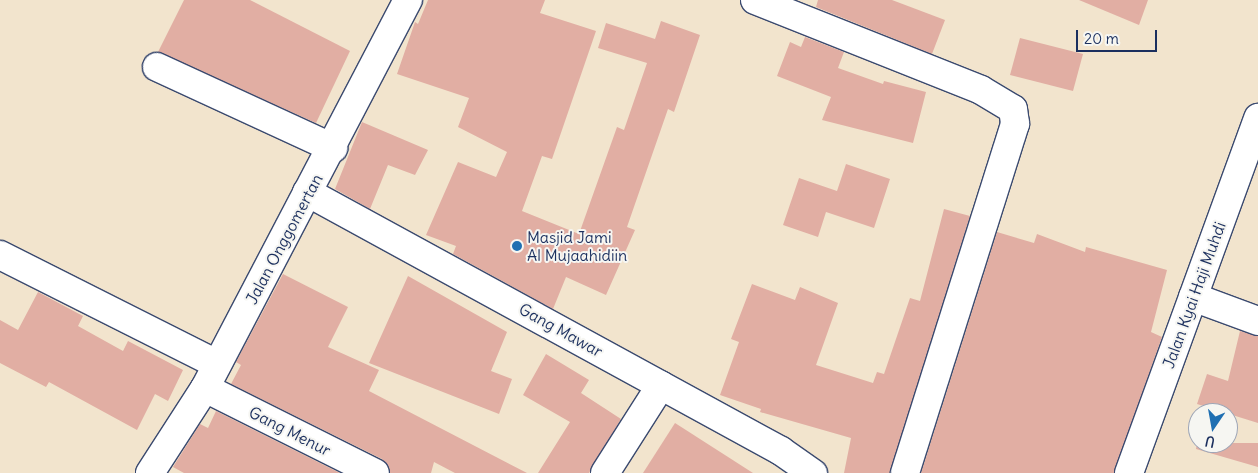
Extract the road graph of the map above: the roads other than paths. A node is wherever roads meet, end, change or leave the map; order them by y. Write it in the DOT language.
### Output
graph roads {
  1 [pos="408,0"];
  2 [pos="755,0"];
  3 [pos="157,67"];
  4 [pos="1258,118"];
  5 [pos="333,148"];
  6 [pos="308,192"];
  7 [pos="0,255"];
  8 [pos="1193,297"];
  9 [pos="1258,321"];
  10 [pos="217,364"];
  11 [pos="661,385"];
  12 [pos="205,388"];
  13 [pos="150,473"];
  14 [pos="375,473"];
  15 [pos="605,473"];
  16 [pos="813,473"];
  17 [pos="906,473"];
  18 [pos="1129,473"];
  1 -- 5 [label="street, Jalan Onggomertan"];
  2 -- 17 [label="street"];
  3 -- 5 [label="street"];
  4 -- 8 [label="street, Jalan Kyai Haji Muhdi"];
  5 -- 6 [label="street, Jalan Onggomertan"];
  6 -- 10 [label="street, Jalan Onggomertan"];
  6 -- 11 [label="street, Gang Mawar"];
  7 -- 10 [label="street"];
  8 -- 9 [label="street"];
  8 -- 18 [label="street, Jalan Kyai Haji Muhdi"];
  10 -- 12 [label="street, Jalan Onggomertan"];
  11 -- 15 [label="street"];
  11 -- 16 [label="street, Gang Mawar"];
  12 -- 13 [label="street, Jalan Onggomertan"];
  12 -- 14 [label="street, Gang Menur"];
}
